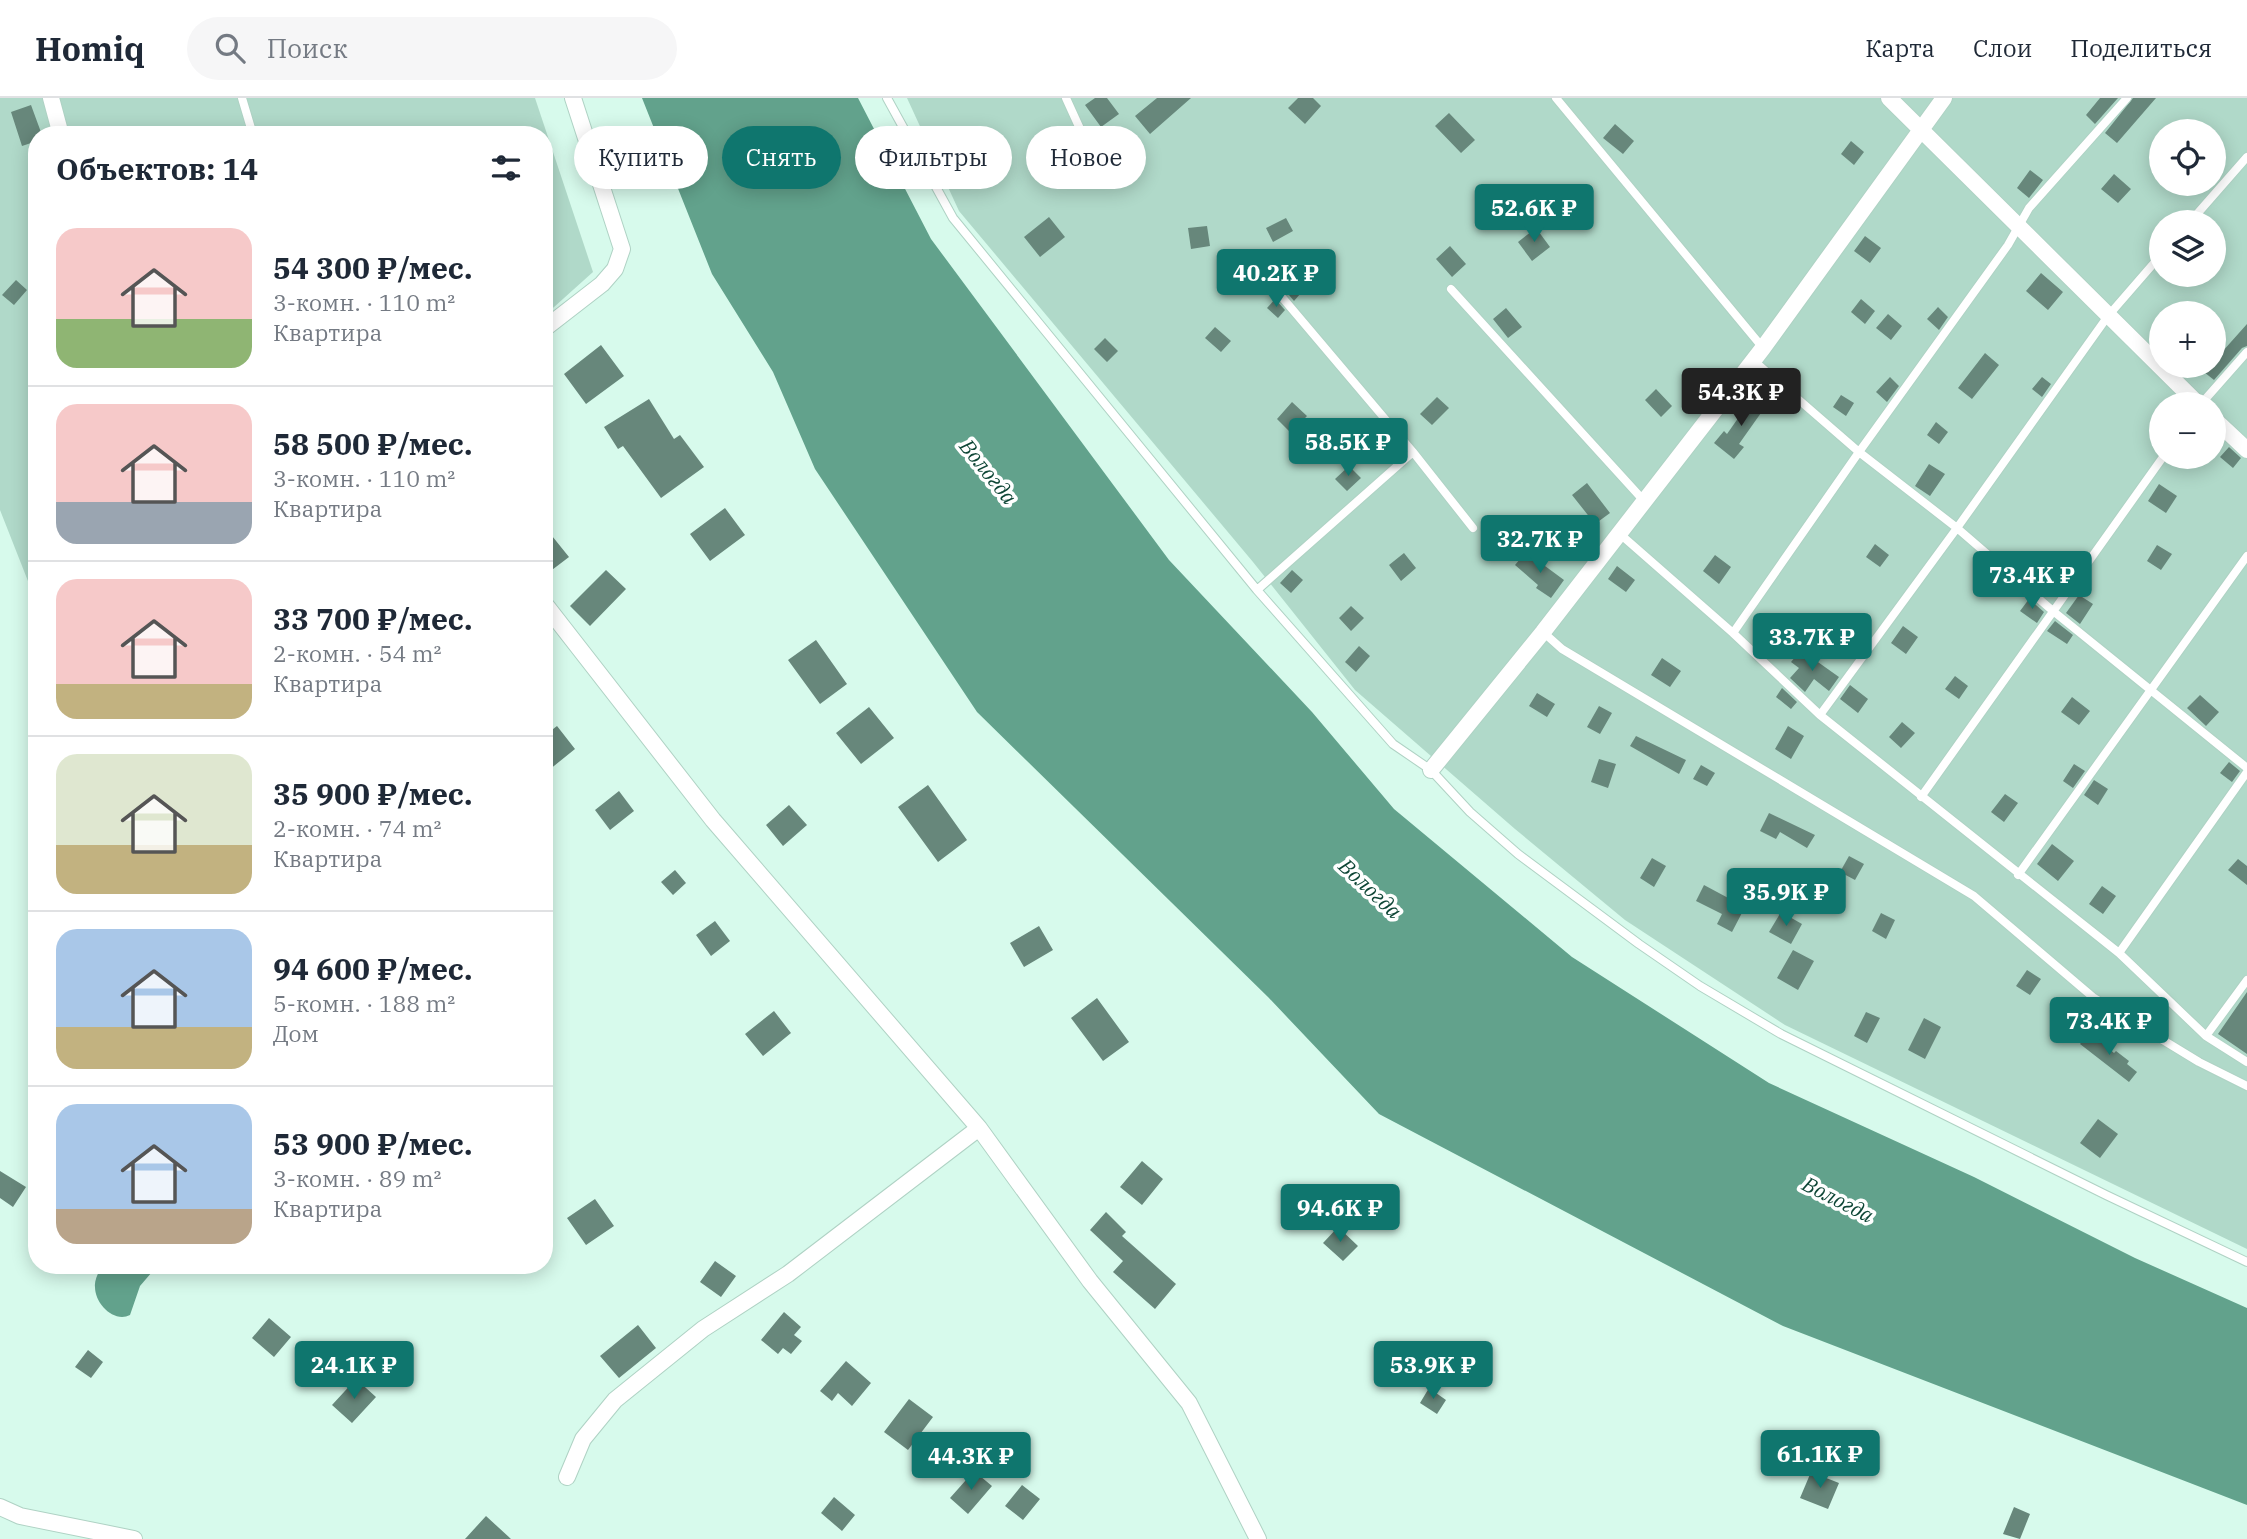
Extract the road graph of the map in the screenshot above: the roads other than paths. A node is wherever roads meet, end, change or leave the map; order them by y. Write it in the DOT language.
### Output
graph roads {
  1 [pos="51,98"];
  2 [pos="242,98"];
  3 [pos="573,98"];
  4 [pos="887,98"];
  5 [pos="1066,98"];
  6 [pos="1556,98"];
  7 [pos="1889,98"];
  8 [pos="1944,98"];
  9 [pos="2127,98"];
  10 [pos="59,126"];
  11 [pos="250,126"];
  12 [pos="1079,126"];
  13 [pos="1920,129"];
  14 [pos="2247,158"];
  15 [pos="2201,210"];
  16 [pos="2019,227"];
  17 [pos="2149,269"];
  18 [pos="1259,270"];
  19 [pos="1451,289"];
  20 [pos="2108,316"];
  21 [pos="553,322"];
  22 [pos="2247,352"];
  23 [pos="1758,354"];
  24 [pos="2187,392"];
  25 [pos="2210,392"];
  26 [pos="2226,430"];
  27 [pos="2247,450"];
  28 [pos="1413,452"];
  29 [pos="1859,452"];
  30 [pos="2154,469"];
  31 [pos="1644,502"];
  32 [pos="1473,528"];
  33 [pos="1957,528"];
  34 [pos="1620,534"];
  35 [pos="2247,556"];
  36 [pos="1257,590"];
  37 [pos="2053,611"];
  38 [pos="553,615"];
  39 [pos="1543,632"];
  40 [pos="1733,633"];
  41 [pos="2152,689"];
  42 [pos="1819,715"];
  43 [pos="1432,770"];
  44 [pos="2247,770"];
  45 [pos="1921,797"];
  46 [pos="2018,875"];
  47 [pos="2119,954"];
  48 [pos="2247,980"];
  49 [pos="2206,1036"];
  50 [pos="2247,1062"];
  51 [pos="2247,1086"];
  52 [pos="979,1128"];
  53 [pos="2247,1262"];
  54 [pos="567,1477"];
  55 [pos="0,1507"];
  56 [pos="134,1539"];
  57 [pos="1258,1539"];
  1 -- 10 [label="street"];
  2 -- 11 [label="lane"];
  3 -- 21 [label="street"];
  4 -- 36 [label="lane"];
  5 -- 12 [label="lane"];
  6 -- 23 [label="lane"];
  7 -- 13 [label="street"];
  8 -- 13 [label="street"];
  9 -- 16 [label="lane"];
  13 -- 16 [label="street"];
  13 -- 23 [label="street"];
  14 -- 15 [label="lane"];
  16 -- 20 [label="street"];
  16 -- 29 [label="lane"];
  17 -- 20 [label="lane"];
  18 -- 28 [label="lane"];
  19 -- 31 [label="lane"];
  20 -- 24 [label="street"];
  20 -- 33 [label="lane"];
  22 -- 25 [label="lane"];
  23 -- 29 [label="lane"];
  23 -- 31 [label="street"];
  26 -- 27 [label="street"];
  28 -- 32 [label="lane"];
  28 -- 36 [label="lane"];
  29 -- 33 [label="lane"];
  29 -- 40 [label="lane"];
  30 -- 37 [label="lane"];
  31 -- 34 [label="street"];
  33 -- 37 [label="lane"];
  33 -- 42 [label="lane"];
  34 -- 39 [label="street"];
  34 -- 40 [label="lane"];
  35 -- 41 [label="lane"];
  36 -- 43 [label="lane"];
  37 -- 41 [label="lane"];
  37 -- 45 [label="lane"];
  38 -- 52 [label="street"];
  39 -- 43 [label="street"];
  39 -- 51 [label="lane"];
  40 -- 42 [label="lane"];
  41 -- 44 [label="lane"];
  41 -- 46 [label="lane"];
  42 -- 45 [label="lane"];
  43 -- 53 [label="lane"];
  44 -- 47 [label="lane"];
  45 -- 46 [label="lane"];
  46 -- 47 [label="lane"];
  47 -- 49 [label="lane"];
  48 -- 49 [label="lane"];
  49 -- 50 [label="lane"];
  52 -- 54 [label="street"];
  52 -- 57 [label="street"];
  55 -- 56 [label="street"];
}
